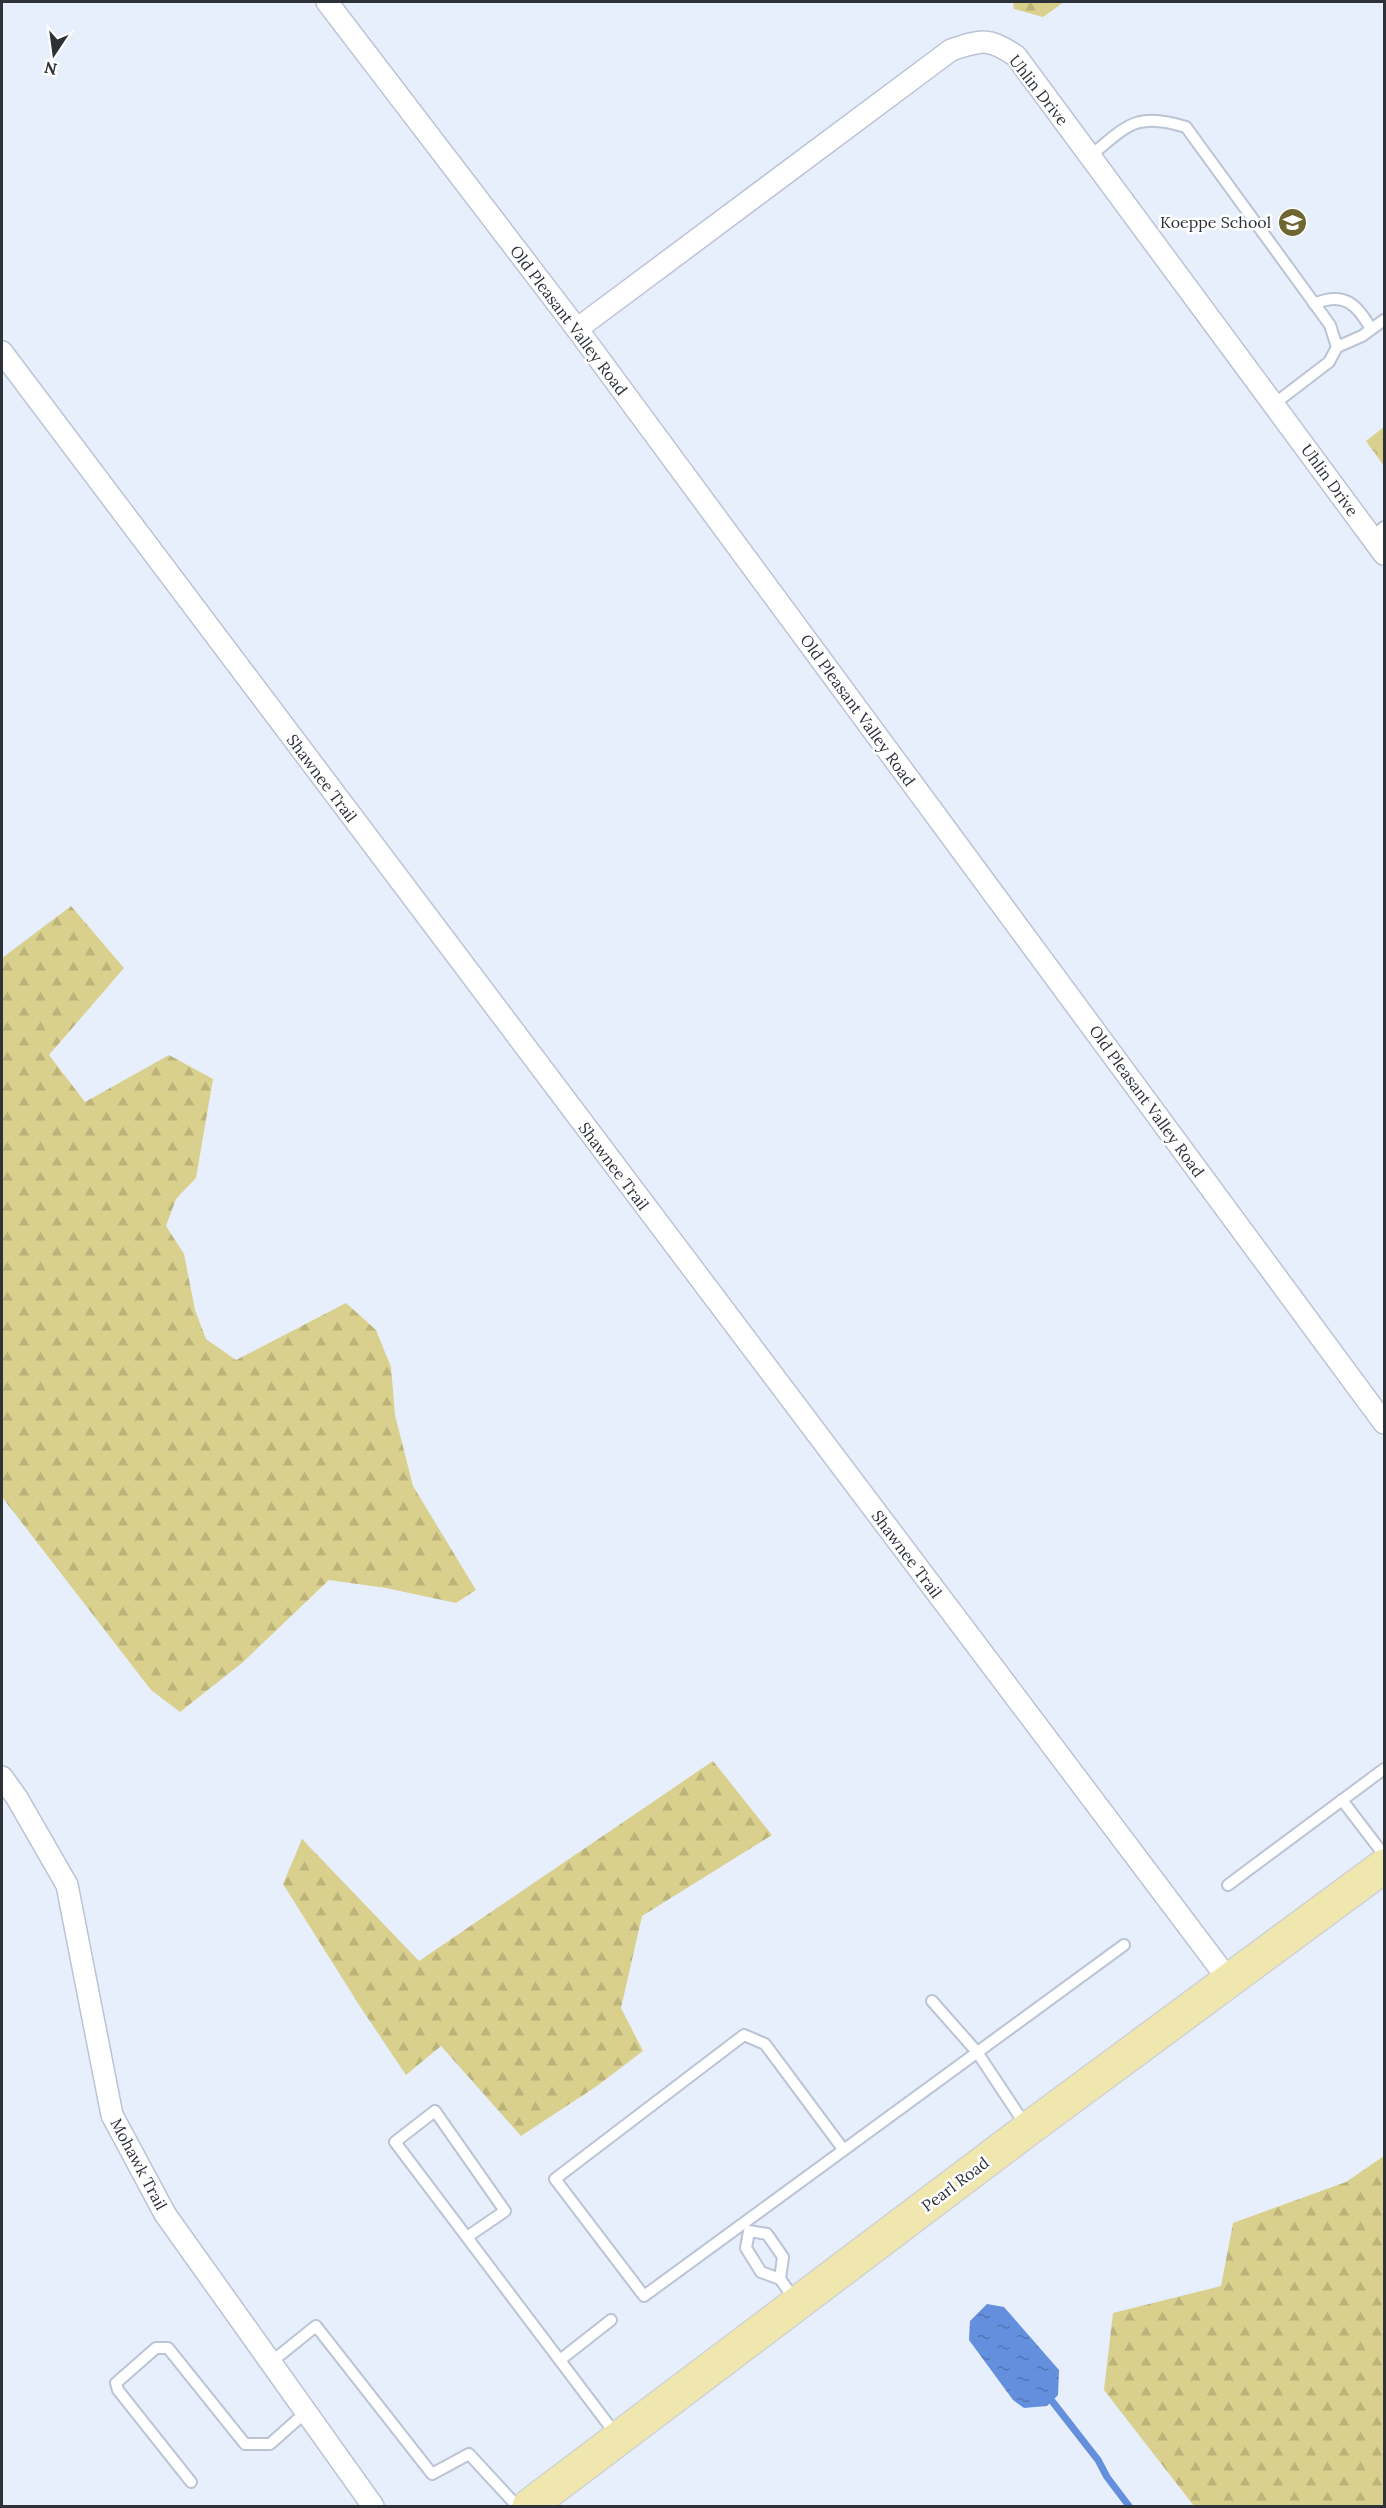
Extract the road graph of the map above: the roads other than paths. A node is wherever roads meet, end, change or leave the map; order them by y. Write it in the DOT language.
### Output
graph roads {
  1 [pos="327,2"];
  2 [pos="1090,156"];
  3 [pos="1314,304"];
  4 [pos="1384,320"];
  5 [pos="577,329"];
  6 [pos="1371,329"];
  7 [pos="1337,347"];
  8 [pos="2,352"];
  9 [pos="1274,404"];
  10 [pos="1380,539"];
  11 [pos="1384,1423"];
  12 [pos="1384,1769"];
  13 [pos="2,1778"];
  14 [pos="1342,1800"];
  15 [pos="1384,1855"];
  16 [pos="1384,1866"];
  17 [pos="1228,1885"];
  18 [pos="1124,1945"];
  19 [pos="1228,1980"];
  20 [pos="932,2001"];
  21 [pos="977,2052"];
  22 [pos="1028,2129"];
  23 [pos="843,2149"];
  24 [pos="746,2227"];
  25 [pos="467,2237"];
  26 [pos="789,2291"];
  27 [pos="611,2320"];
  28 [pos="560,2360"];
  29 [pos="270,2363"];
  30 [pos="306,2412"];
  31 [pos="619,2439"];
  32 [pos="190,2482"];
  33 [pos="373,2506"];
  34 [pos="517,2506"];
  35 [pos="529,2506"];
  1 -- 5 [label="street, Old Pleasant Valley Road"];
  2 -- 3 [label="lane"];
  2 -- 5 [label="street, Uhlin Drive"];
  2 -- 9 [label="street, Uhlin Drive"];
  3 -- 6 [label="lane"];
  3 -- 7 [label="lane"];
  4 -- 6 [label="lane"];
  5 -- 11 [label="street, Old Pleasant Valley Road"];
  6 -- 7 [label="lane"];
  7 -- 9 [label="lane"];
  8 -- 19 [label="street, Shawnee Trail"];
  9 -- 10 [label="street, Uhlin Drive"];
  12 -- 14 [label="lane"];
  13 -- 29 [label="street, Mohawk Trail"];
  14 -- 15 [label="lane"];
  14 -- 17 [label="lane"];
  16 -- 19 [label="main road, Pearl Road"];
  18 -- 21 [label="lane"];
  19 -- 22 [label="main road, Pearl Road"];
  20 -- 21 [label="lane"];
  21 -- 22 [label="lane"];
  21 -- 23 [label="lane"];
  22 -- 26 [label="main road, Pearl Road"];
  23 -- 24 [label="lane"];
  23 -- 24 [label="lane"];
  24 -- 26 [label="lane"];
  24 -- 26 [label="lane"];
  25 -- 25 [label="lane"];
  25 -- 28 [label="lane"];
  26 -- 31 [label="main road, Pearl Road"];
  27 -- 28 [label="lane"];
  28 -- 31 [label="lane"];
  29 -- 30 [label="street, Mohawk Trail"];
  29 -- 34 [label="lane"];
  30 -- 32 [label="lane"];
  30 -- 33 [label="street, Mohawk Trail"];
  31 -- 35 [label="main road, Pearl Road"];
}
